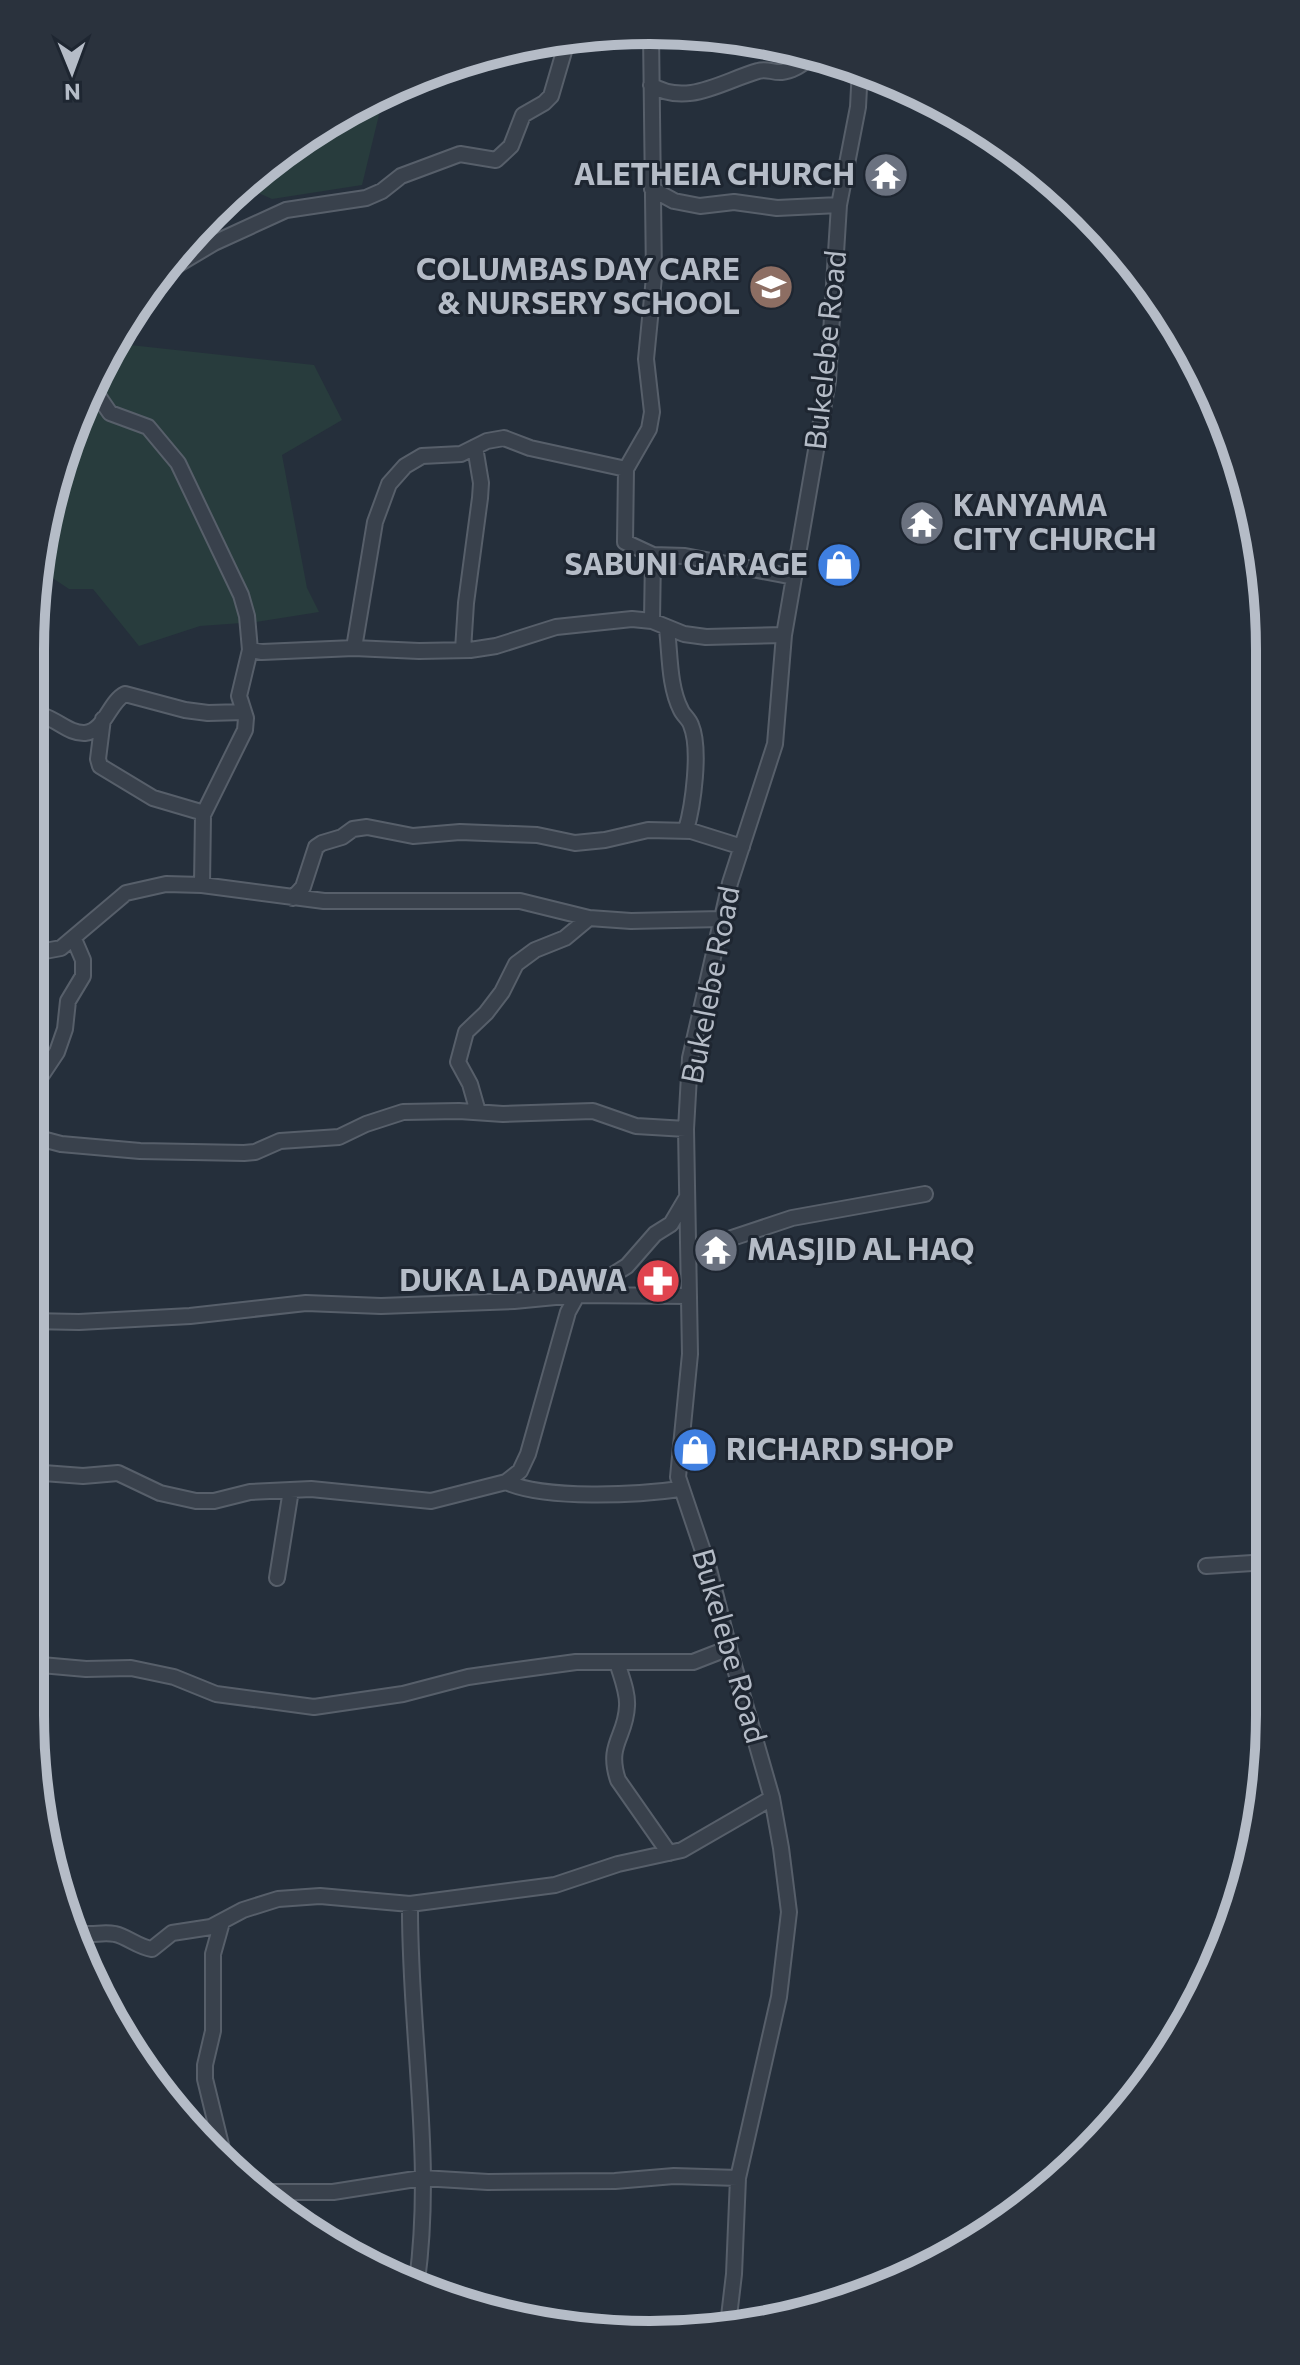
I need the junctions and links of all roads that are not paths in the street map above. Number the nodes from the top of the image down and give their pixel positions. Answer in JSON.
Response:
{"nodes":[{"id":1,"x":651,"y":44,"type":"edge"},
{"id":2,"x":564,"y":50,"type":"edge"},
{"id":3,"x":802,"y":64,"type":"edge"},
{"id":4,"x":859,"y":81,"type":"edge"},
{"id":5,"x":651,"y":85,"type":"junction"},
{"id":6,"x":652,"y":189,"type":"junction"},
{"id":7,"x":839,"y":205,"type":"junction"},
{"id":8,"x":186,"y":259,"type":"edge"},
{"id":9,"x":99,"y":397,"type":"edge"},
{"id":10,"x":475,"y":447,"type":"junction"},
{"id":11,"x":626,"y":469,"type":"junction"},
{"id":12,"x":653,"y":555,"type":"junction"},
{"id":13,"x":794,"y":577,"type":"junction"},
{"id":14,"x":652,"y":621,"type":"junction"},
{"id":15,"x":667,"y":629,"type":"junction"},
{"id":16,"x":784,"y":635,"type":"junction"},
{"id":17,"x":354,"y":648,"type":"junction"},
{"id":18,"x":250,"y":650,"type":"junction"},
{"id":19,"x":463,"y":650,"type":"junction"},
{"id":20,"x":244,"y":712,"type":"junction"},
{"id":21,"x":44,"y":716,"type":"edge"},
{"id":22,"x":103,"y":719,"type":"junction"},
{"id":23,"x":204,"y":813,"type":"junction"},
{"id":24,"x":686,"y":830,"type":"junction"},
{"id":25,"x":742,"y":847,"type":"junction"},
{"id":26,"x":202,"y":885,"type":"junction"},
{"id":27,"x":293,"y":898,"type":"junction"},
{"id":28,"x":589,"y":918,"type":"junction"},
{"id":29,"x":721,"y":919,"type":"junction"},
{"id":30,"x":74,"y":939,"type":"junction"},
{"id":31,"x":44,"y":951,"type":"edge"},
{"id":32,"x":44,"y":1072,"type":"edge"},
{"id":33,"x":478,"y":1112,"type":"junction"},
{"id":34,"x":686,"y":1129,"type":"junction"},
{"id":35,"x":44,"y":1139,"type":"edge"},
{"id":36,"x":925,"y":1194,"type":"dead end"},
{"id":37,"x":687,"y":1197,"type":"junction"},
{"id":38,"x":690,"y":1252,"type":"junction"},
{"id":39,"x":576,"y":1295,"type":"junction"},
{"id":40,"x":689,"y":1296,"type":"junction"},
{"id":41,"x":44,"y":1321,"type":"edge"},
{"id":42,"x":44,"y":1473,"type":"edge"},
{"id":43,"x":506,"y":1482,"type":"junction"},
{"id":44,"x":680,"y":1489,"type":"junction"},
{"id":45,"x":291,"y":1490,"type":"junction"},
{"id":46,"x":1256,"y":1563,"type":"edge"},
{"id":47,"x":1206,"y":1566,"type":"dead end"},
{"id":48,"x":277,"y":1578,"type":"dead end"},
{"id":49,"x":729,"y":1648,"type":"junction"},
{"id":50,"x":617,"y":1662,"type":"junction"},
{"id":51,"x":44,"y":1665,"type":"edge"},
{"id":52,"x":772,"y":1798,"type":"junction"},
{"id":53,"x":669,"y":1853,"type":"junction"},
{"id":54,"x":410,"y":1904,"type":"junction"},
{"id":55,"x":222,"y":1922,"type":"junction"},
{"id":56,"x":85,"y":1935,"type":"edge"},
{"id":57,"x":221,"y":2144,"type":"edge"},
{"id":58,"x":422,"y":2178,"type":"junction"},
{"id":59,"x":738,"y":2178,"type":"junction"},
{"id":60,"x":276,"y":2192,"type":"edge"},
{"id":61,"x":418,"y":2275,"type":"edge"},
{"id":62,"x":729,"y":2316,"type":"edge"}],
"edges":[{"from":1,"to":5,"type":"street"},
{"from":2,"to":8,"type":"street"},
{"from":3,"to":5,"type":"street"},
{"from":4,"to":7,"type":"street","name":"Bukelebe Road"},
{"from":5,"to":6,"type":"street"},
{"from":6,"to":7,"type":"street"},
{"from":6,"to":11,"type":"street"},
{"from":7,"to":13,"type":"street","name":"Bukelebe Road"},
{"from":9,"to":18,"type":"street"},
{"from":10,"to":11,"type":"street"},
{"from":10,"to":17,"type":"street"},
{"from":10,"to":19,"type":"street"},
{"from":11,"to":12,"type":"street"},
{"from":12,"to":13,"type":"street"},
{"from":12,"to":14,"type":"street"},
{"from":13,"to":16,"type":"street","name":"Bukelebe Road"},
{"from":14,"to":15,"type":"street"},
{"from":14,"to":19,"type":"street"},
{"from":15,"to":16,"type":"street"},
{"from":15,"to":24,"type":"street"},
{"from":16,"to":25,"type":"street","name":"Bukelebe Road"},
{"from":17,"to":18,"type":"street"},
{"from":17,"to":19,"type":"street"},
{"from":18,"to":20,"type":"street"},
{"from":20,"to":22,"type":"street"},
{"from":20,"to":23,"type":"street"},
{"from":21,"to":22,"type":"street"},
{"from":22,"to":23,"type":"street"},
{"from":23,"to":26,"type":"street"},
{"from":24,"to":25,"type":"street"},
{"from":24,"to":27,"type":"street"},
{"from":25,"to":29,"type":"street","name":"Bukelebe Road"},
{"from":26,"to":27,"type":"street"},
{"from":26,"to":30,"type":"street"},
{"from":27,"to":28,"type":"street"},
{"from":28,"to":29,"type":"street"},
{"from":28,"to":33,"type":"street"},
{"from":29,"to":34,"type":"street","name":"Bukelebe Road"},
{"from":30,"to":31,"type":"street"},
{"from":30,"to":32,"type":"street"},
{"from":33,"to":34,"type":"street"},
{"from":33,"to":35,"type":"street"},
{"from":34,"to":37,"type":"street","name":"Bukelebe Road"},
{"from":36,"to":38,"type":"street"},
{"from":37,"to":38,"type":"street","name":"Bukelebe Road"},
{"from":37,"to":39,"type":"street"},
{"from":38,"to":40,"type":"street","name":"Bukelebe Road"},
{"from":39,"to":40,"type":"street"},
{"from":39,"to":41,"type":"street"},
{"from":39,"to":43,"type":"street"},
{"from":40,"to":44,"type":"street","name":"Bukelebe Road"},
{"from":42,"to":45,"type":"street"},
{"from":43,"to":44,"type":"street"},
{"from":43,"to":45,"type":"street"},
{"from":44,"to":49,"type":"street","name":"Bukelebe Road"},
{"from":45,"to":48,"type":"street"},
{"from":46,"to":47,"type":"street"},
{"from":49,"to":50,"type":"street"},
{"from":49,"to":52,"type":"street","name":"Bukelebe Road"},
{"from":50,"to":51,"type":"street"},
{"from":50,"to":53,"type":"street"},
{"from":52,"to":53,"type":"street"},
{"from":52,"to":59,"type":"street","name":"Bukelebe Road"},
{"from":53,"to":54,"type":"street"},
{"from":54,"to":55,"type":"street"},
{"from":54,"to":58,"type":"street"},
{"from":55,"to":56,"type":"street"},
{"from":55,"to":57,"type":"street"},
{"from":58,"to":59,"type":"street"},
{"from":58,"to":60,"type":"street"},
{"from":58,"to":61,"type":"street"},
{"from":59,"to":62,"type":"street","name":"Bukelebe Road"}]}
